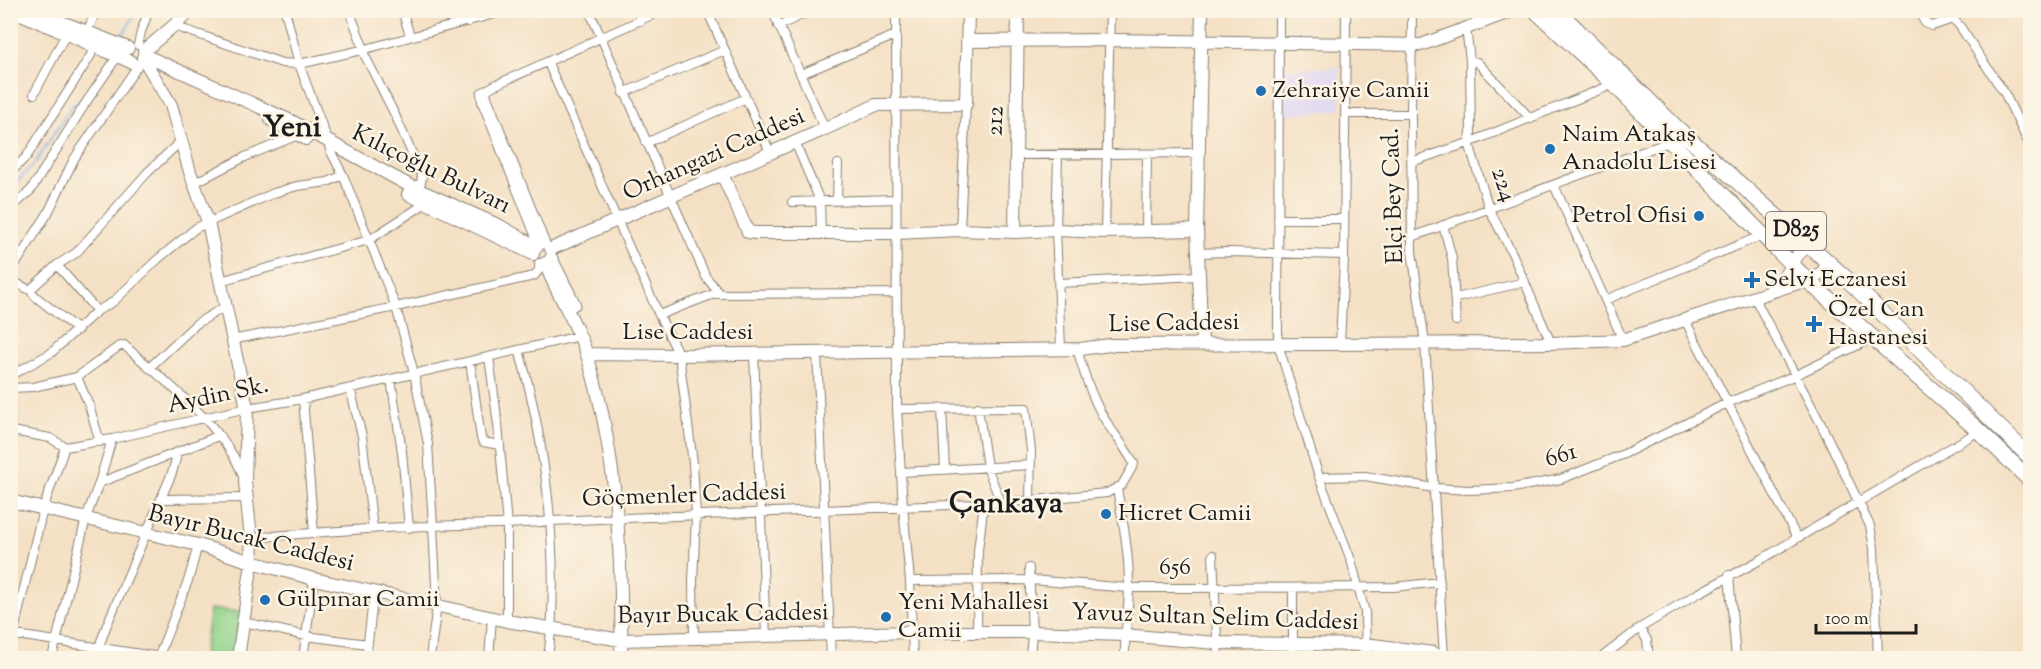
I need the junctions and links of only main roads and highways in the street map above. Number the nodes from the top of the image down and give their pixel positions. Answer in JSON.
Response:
{"nodes":[{"id":1,"x":1535,"y":10,"type":"edge"},
{"id":2,"x":1557,"y":10,"type":"edge"},
{"id":3,"x":2031,"y":457,"type":"edge"},
{"id":4,"x":2031,"y":480,"type":"edge"}],
"edges":[{"from":1,"to":4,"type":"highway","number":"D825"},
{"from":2,"to":3,"type":"highway","number":"D825"}]}
